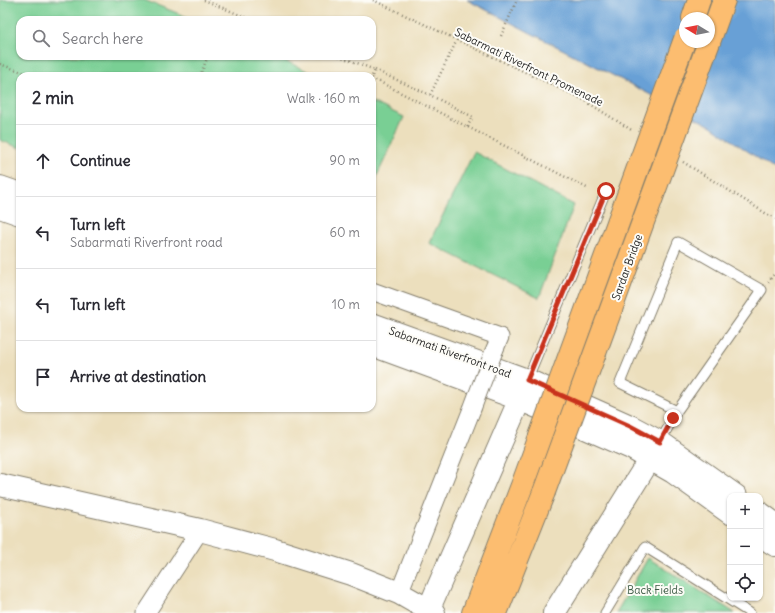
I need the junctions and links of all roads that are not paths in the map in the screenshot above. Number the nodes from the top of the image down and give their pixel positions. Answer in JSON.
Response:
{"nodes":[{"id":1,"x":699,"y":0,"type":"edge"},
{"id":2,"x":724,"y":0,"type":"edge"},
{"id":3,"x":695,"y":12,"type":"edge"},
{"id":4,"x":715,"y":25,"type":"edge"},
{"id":5,"x":682,"y":48,"type":"edge"},
{"id":6,"x":707,"y":48,"type":"edge"},
{"id":7,"x":0,"y":187,"type":"edge"},
{"id":8,"x":606,"y":191,"type":"dead end"},
{"id":9,"x":16,"y":193,"type":"edge"},
{"id":10,"x":0,"y":207,"type":"edge"},
{"id":11,"x":16,"y":213,"type":"edge"},
{"id":12,"x":376,"y":292,"type":"edge"},
{"id":13,"x":376,"y":326,"type":"edge"},
{"id":14,"x":376,"y":346,"type":"edge"},
{"id":15,"x":523,"y":390,"type":"junction"},
{"id":16,"x":677,"y":411,"type":"junction"},
{"id":17,"x":656,"y":451,"type":"junction"},
{"id":18,"x":0,"y":485,"type":"edge"},
{"id":19,"x":731,"y":493,"type":"edge"},
{"id":20,"x":727,"y":510,"type":"edge"},
{"id":21,"x":763,"y":515,"type":"edge"},
{"id":22,"x":775,"y":524,"type":"edge"},
{"id":23,"x":200,"y":530,"type":"junction"},
{"id":24,"x":763,"y":537,"type":"edge"},
{"id":25,"x":775,"y":545,"type":"edge"},
{"id":26,"x":399,"y":594,"type":"junction"},
{"id":27,"x":474,"y":609,"type":"edge"},
{"id":28,"x":429,"y":612,"type":"edge"},
{"id":29,"x":146,"y":613,"type":"edge"},
{"id":30,"x":496,"y":613,"type":"edge"},
{"id":31,"x":554,"y":613,"type":"edge"},
{"id":32,"x":605,"y":613,"type":"edge"},
{"id":33,"x":750,"y":613,"type":"edge"}],
"edges":[{"from":1,"to":3,"type":"main road"},
{"from":2,"to":4,"type":"main road","name":"Sardar Bridge"},
{"from":5,"to":27,"type":"main road","bridge":true},
{"from":6,"to":30,"type":"main road","name":"Sardar Bridge","bridge":true},
{"from":7,"to":9,"type":"street"},
{"from":8,"to":15,"type":"lane"},
{"from":10,"to":11,"type":"street"},
{"from":12,"to":26,"type":"street","bridge":true},
{"from":13,"to":15,"type":"street","name":"Sabarmati Riverfront road"},
{"from":14,"to":15,"type":"street","name":"Sabarmati Riverfront road"},
{"from":15,"to":17,"type":"street","name":"Sabarmati Riverfront road"},
{"from":15,"to":28,"type":"street"},
{"from":16,"to":16,"type":"lane"},
{"from":16,"to":17,"type":"lane"},
{"from":17,"to":19,"type":"street","name":"Sabarmati Riverfront road"},
{"from":17,"to":20,"type":"street","name":"Sabarmati Riverfront road"},
{"from":17,"to":31,"type":"street"},
{"from":18,"to":23,"type":"street"},
{"from":21,"to":22,"type":"street"},
{"from":23,"to":26,"type":"street"},
{"from":23,"to":29,"type":"street"},
{"from":24,"to":25,"type":"street"},
{"from":26,"to":28,"type":"street"},
{"from":32,"to":33,"type":"lane"}]}
